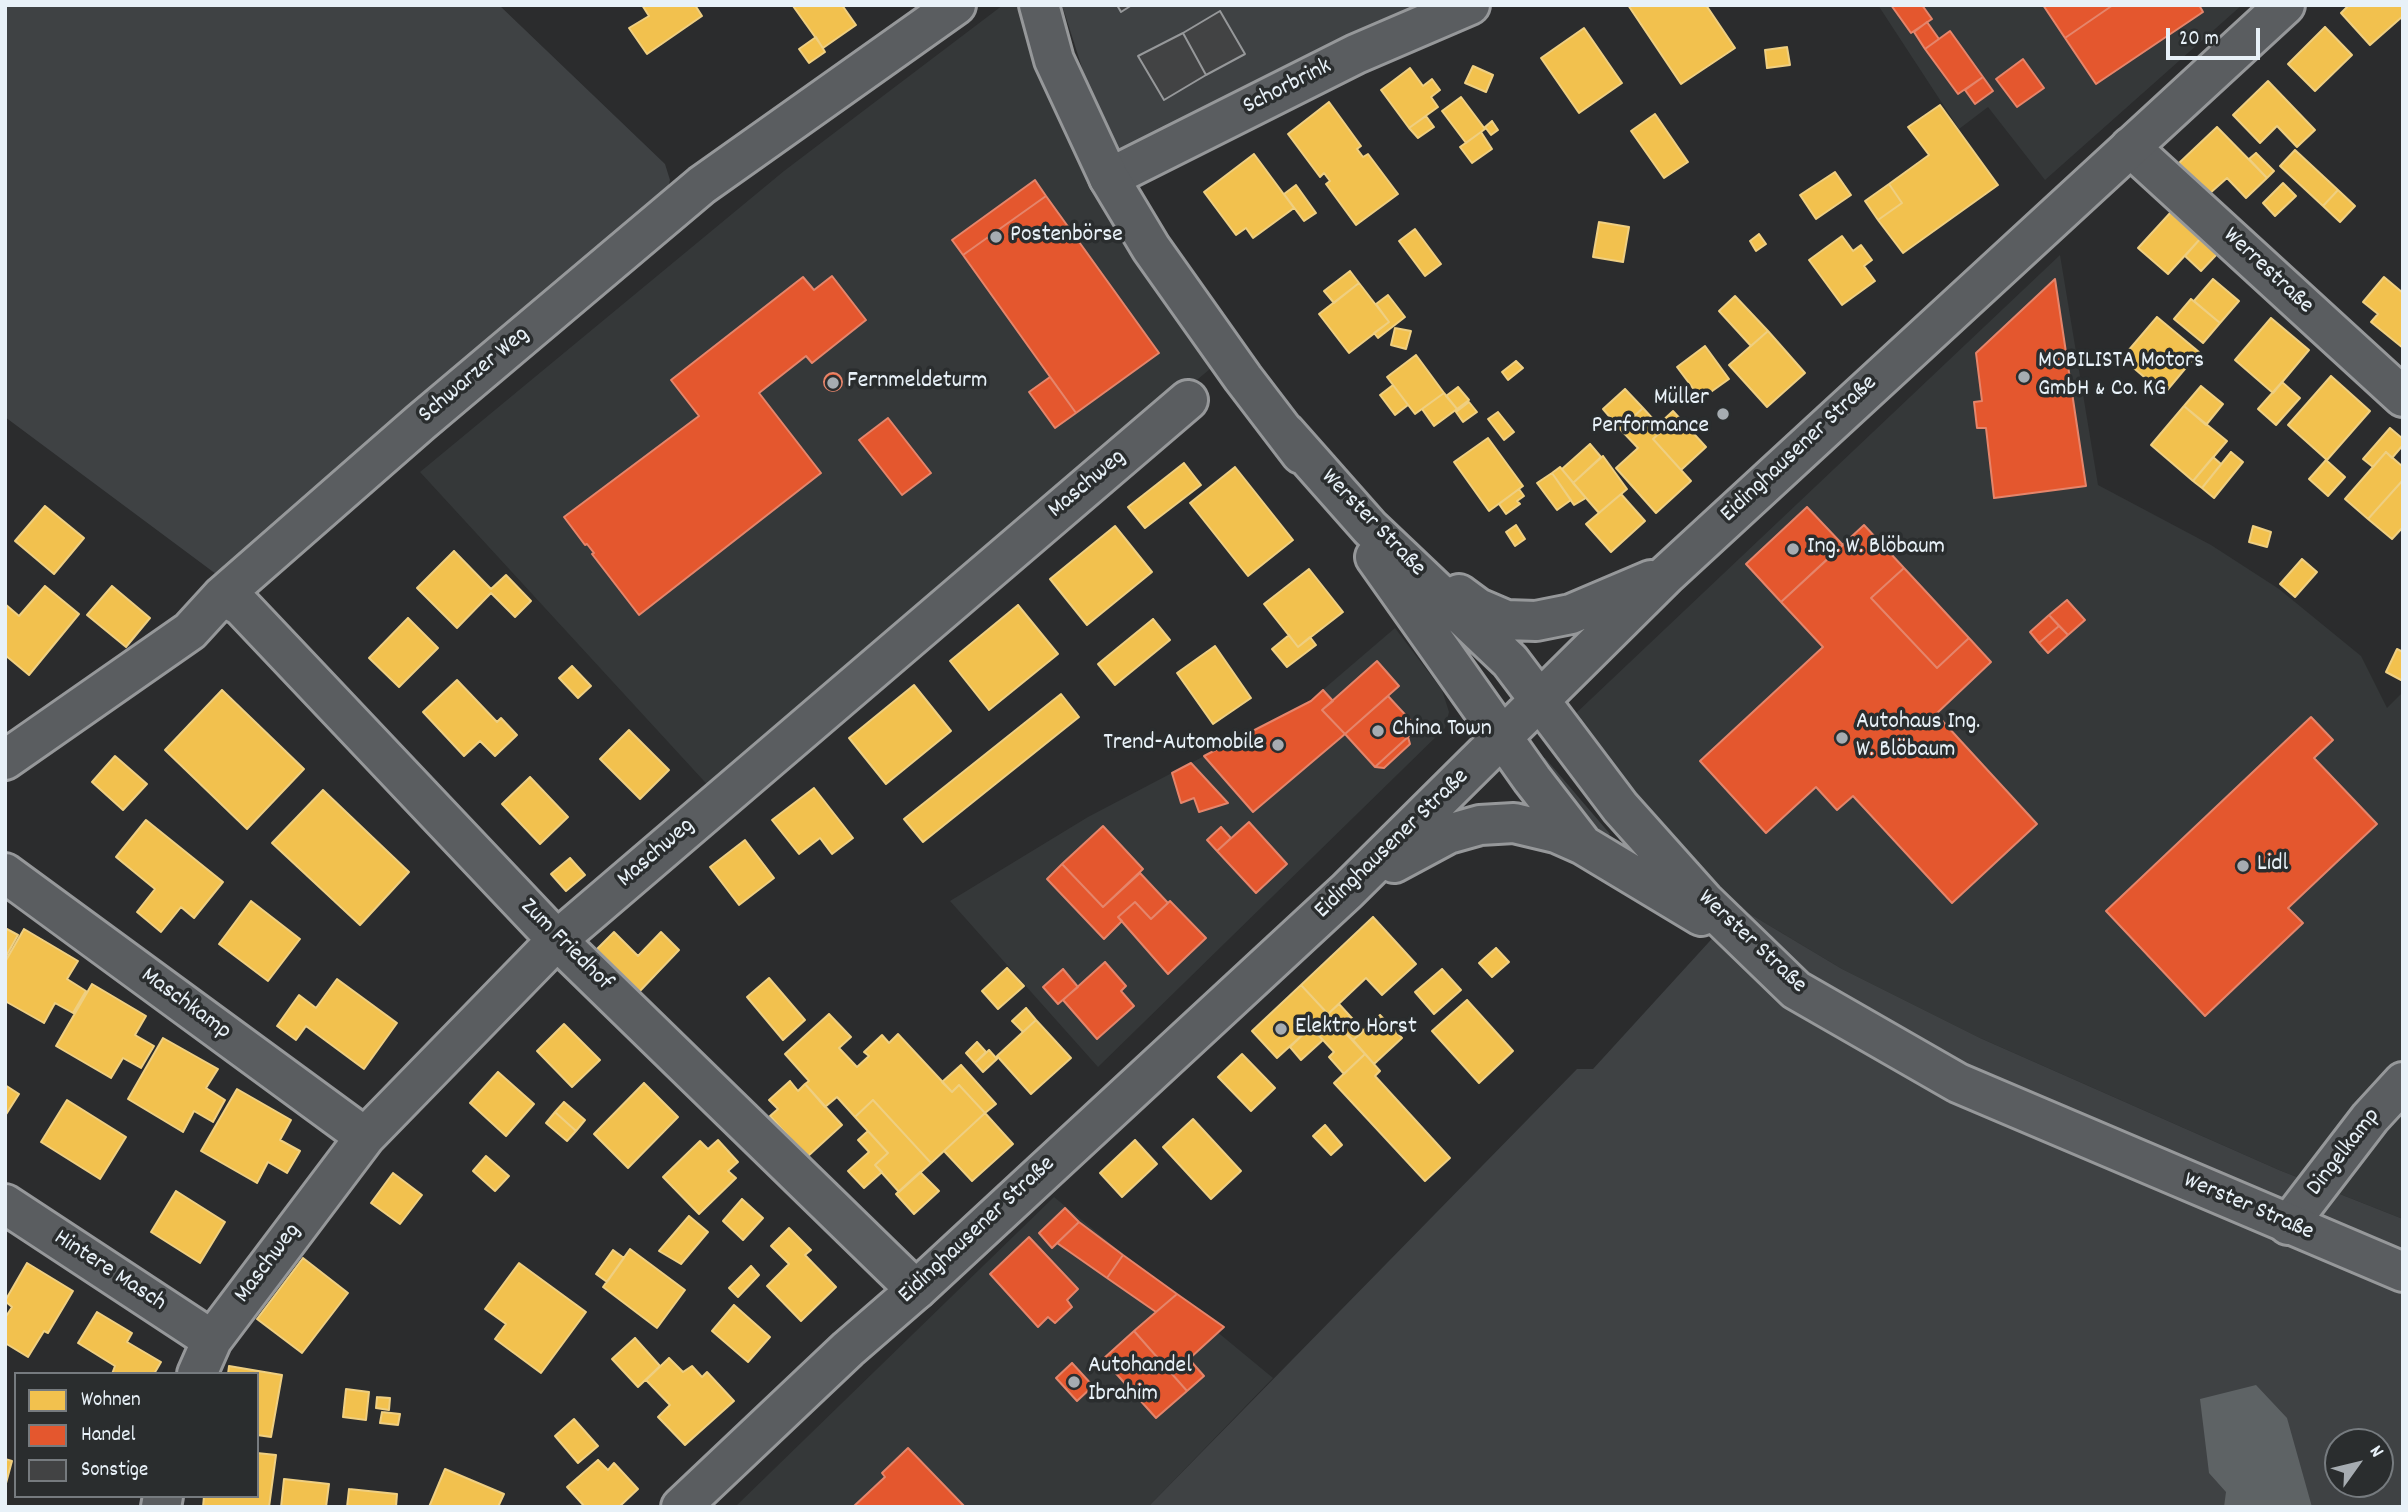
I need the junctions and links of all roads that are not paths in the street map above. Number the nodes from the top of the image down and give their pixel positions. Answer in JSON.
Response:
{"nodes":[{"id":1,"x":957,"y":5,"type":"edge"},
{"id":2,"x":1039,"y":5,"type":"edge"},
{"id":3,"x":1470,"y":5,"type":"edge"},
{"id":4,"x":2272,"y":10,"type":"edge"},
{"id":5,"x":2130,"y":147,"type":"junction"},
{"id":6,"x":1109,"y":178,"type":"junction"},
{"id":7,"x":2403,"y":397,"type":"edge"},
{"id":8,"x":1188,"y":400,"type":"dead end"},
{"id":9,"x":1286,"y":433,"type":"junction"},
{"id":10,"x":1370,"y":528,"type":"junction"},
{"id":11,"x":1666,"y":575,"type":"junction"},
{"id":12,"x":222,"y":596,"type":"junction"},
{"id":13,"x":1538,"y":699,"type":"junction"},
{"id":14,"x":1503,"y":735,"type":"junction"},
{"id":15,"x":5,"y":760,"type":"edge"},
{"id":16,"x":1583,"y":845,"type":"junction"},
{"id":17,"x":5,"y":873,"type":"edge"},
{"id":18,"x":1347,"y":891,"type":"junction"},
{"id":19,"x":557,"y":940,"type":"junction"},
{"id":20,"x":1748,"y":946,"type":"junction"},
{"id":21,"x":2403,"y":1082,"type":"edge"},
{"id":22,"x":365,"y":1138,"type":"junction"},
{"id":23,"x":5,"y":1204,"type":"edge"},
{"id":24,"x":2288,"y":1224,"type":"junction"},
{"id":25,"x":2403,"y":1272,"type":"edge"},
{"id":26,"x":916,"y":1290,"type":"junction"},
{"id":27,"x":212,"y":1340,"type":"junction"},
{"id":28,"x":198,"y":1372,"type":"edge"},
{"id":29,"x":681,"y":1507,"type":"edge"}],
"edges":[{"from":1,"to":12,"type":"main road","name":"Schwarzer Weg"},
{"from":2,"to":6,"type":"main road","name":"Werster Straße"},
{"from":3,"to":6,"type":"main road","name":"Schorbrink"},
{"from":4,"to":5,"type":"main road","name":"Eidinghausener Straße"},
{"from":5,"to":7,"type":"main road","name":"Werrestraße"},
{"from":5,"to":11,"type":"main road","name":"Eidinghausener Straße"},
{"from":6,"to":9,"type":"main road","name":"Werster Straße"},
{"from":8,"to":19,"type":"main road","name":"Maschweg"},
{"from":9,"to":10,"type":"main road","name":"Werster Straße"},
{"from":9,"to":14,"type":"main road","name":"Werster Straße"},
{"from":10,"to":11,"type":"main road"},
{"from":10,"to":13,"type":"main road","name":"Werster Straße"},
{"from":11,"to":13,"type":"main road","name":"Eidinghausener Straße"},
{"from":12,"to":15,"type":"main road","name":"Schwarzer Weg"},
{"from":12,"to":19,"type":"main road","name":"Zum Friedhof"},
{"from":13,"to":14,"type":"main road","name":"Eidinghausener Straße"},
{"from":13,"to":20,"type":"main road","name":"Werster Straße"},
{"from":14,"to":16,"type":"main road","name":"Werster Straße"},
{"from":14,"to":18,"type":"main road","name":"Eidinghausener Straße"},
{"from":16,"to":18,"type":"main road"},
{"from":16,"to":20,"type":"main road"},
{"from":17,"to":22,"type":"main road","name":"Maschkamp"},
{"from":18,"to":26,"type":"main road","name":"Eidinghausener Straße"},
{"from":19,"to":22,"type":"main road","name":"Maschweg"},
{"from":19,"to":26,"type":"main road","name":"Zum Friedhof"},
{"from":20,"to":24,"type":"main road","name":"Werster Straße"},
{"from":21,"to":24,"type":"main road","name":"Dingelkamp"},
{"from":22,"to":27,"type":"main road","name":"Maschweg"},
{"from":23,"to":27,"type":"main road","name":"Hintere Masch"},
{"from":24,"to":25,"type":"main road","name":"Werster Straße"},
{"from":26,"to":29,"type":"main road","name":"Eidinghausener Straße"},
{"from":27,"to":28,"type":"main road","name":"Maschweg"}]}
